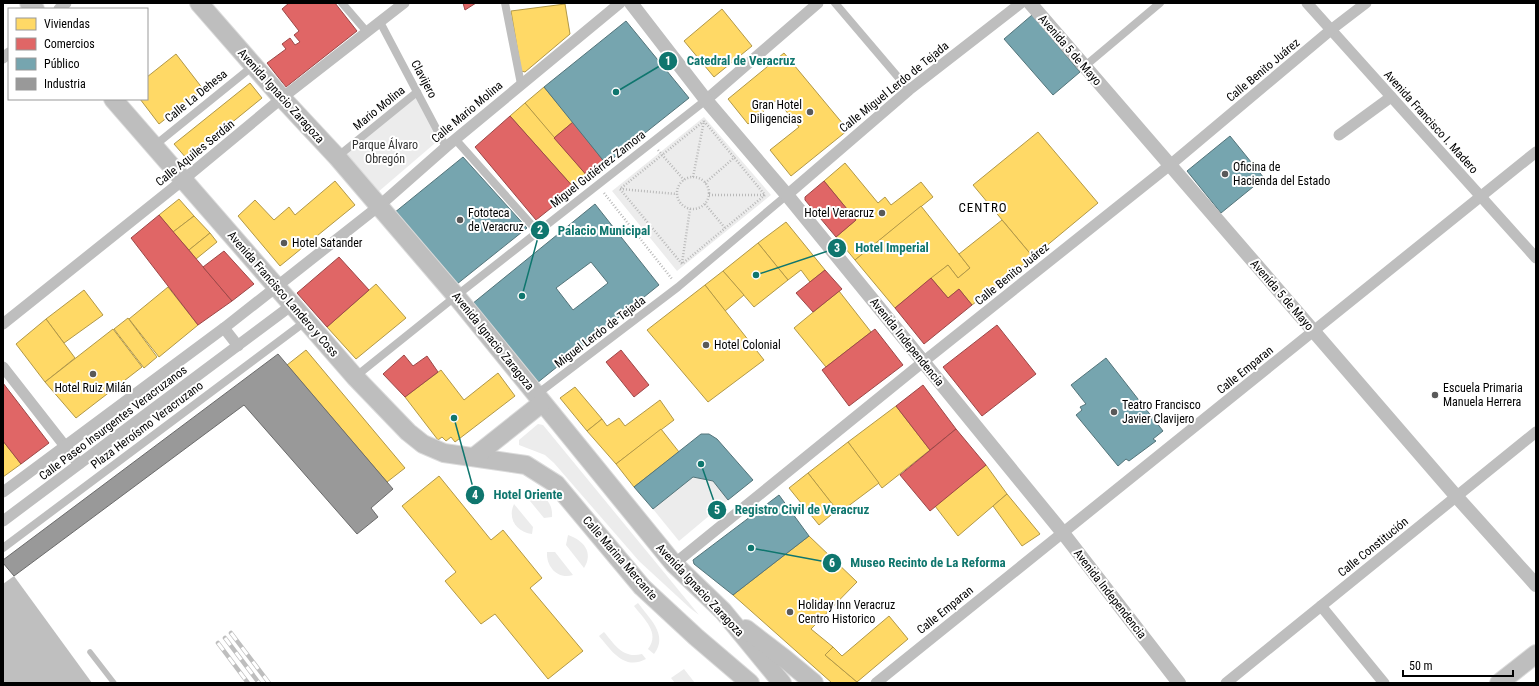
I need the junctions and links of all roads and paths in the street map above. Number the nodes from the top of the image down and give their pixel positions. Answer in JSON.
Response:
{"nodes":[{"id":1,"x":199,"y":3,"type":"edge"},
{"id":2,"x":342,"y":3,"type":"edge"},
{"id":3,"x":404,"y":3,"type":"edge"},
{"id":4,"x":505,"y":3,"type":"edge"},
{"id":5,"x":620,"y":3,"type":"edge"},
{"id":6,"x":631,"y":3,"type":"edge"},
{"id":7,"x":818,"y":3,"type":"edge"},
{"id":8,"x":835,"y":3,"type":"edge"},
{"id":9,"x":1020,"y":3,"type":"edge"},
{"id":10,"x":1030,"y":3,"type":"edge"},
{"id":11,"x":1160,"y":3,"type":"edge"},
{"id":12,"x":1307,"y":3,"type":"edge"},
{"id":13,"x":1366,"y":3,"type":"edge"},
{"id":14,"x":380,"y":22,"type":"junction"},
{"id":15,"x":1332,"y":29,"type":"junction"},
{"id":16,"x":368,"y":32,"type":"junction"},
{"id":17,"x":253,"y":66,"type":"junction"},
{"id":18,"x":1085,"y":66,"type":"junction"},
{"id":19,"x":521,"y":84,"type":"junction"},
{"id":20,"x":909,"y":90,"type":"junction"},
{"id":21,"x":417,"y":92,"type":"junction"},
{"id":22,"x":1391,"y":97,"type":"junction"},
{"id":23,"x":282,"y":98,"type":"junction"},
{"id":24,"x":114,"y":100,"type":"edge"},
{"id":25,"x":706,"y":100,"type":"junction"},
{"id":26,"x":704,"y":121,"type":"junction"},
{"id":27,"x":1340,"y":135,"type":"dead end"},
{"id":28,"x":455,"y":139,"type":"junction"},
{"id":29,"x":652,"y":142,"type":"junction"},
{"id":30,"x":154,"y":146,"type":"junction"},
{"id":31,"x":746,"y":146,"type":"junction"},
{"id":32,"x":446,"y":147,"type":"junction"},
{"id":33,"x":1536,"y":152,"type":"edge"},
{"id":34,"x":662,"y":155,"type":"junction"},
{"id":35,"x":337,"y":157,"type":"junction"},
{"id":36,"x":734,"y":157,"type":"junction"},
{"id":37,"x":1170,"y":165,"type":"junction"},
{"id":38,"x":693,"y":177,"type":"junction"},
{"id":39,"x":183,"y":180,"type":"junction"},
{"id":40,"x":684,"y":180,"type":"junction"},
{"id":41,"x":705,"y":183,"type":"junction"},
{"id":42,"x":598,"y":185,"type":"junction"},
{"id":43,"x":620,"y":189,"type":"junction"},
{"id":44,"x":677,"y":194,"type":"junction"},
{"id":45,"x":709,"y":195,"type":"junction"},
{"id":46,"x":765,"y":195,"type":"junction"},
{"id":47,"x":787,"y":195,"type":"junction"},
{"id":48,"x":1481,"y":197,"type":"junction"},
{"id":49,"x":705,"y":204,"type":"junction"},
{"id":50,"x":379,"y":206,"type":"junction"},
{"id":51,"x":690,"y":209,"type":"junction"},
{"id":52,"x":725,"y":228,"type":"junction"},
{"id":53,"x":538,"y":232,"type":"junction"},
{"id":54,"x":734,"y":239,"type":"junction"},
{"id":55,"x":1536,"y":258,"type":"edge"},
{"id":56,"x":682,"y":264,"type":"junction"},
{"id":57,"x":276,"y":287,"type":"junction"},
{"id":58,"x":678,"y":287,"type":"junction"},
{"id":59,"x":456,"y":296,"type":"junction"},
{"id":60,"x":292,"y":305,"type":"junction"},
{"id":61,"x":306,"y":321,"type":"junction"},
{"id":62,"x":3,"y":324,"type":"edge"},
{"id":63,"x":224,"y":328,"type":"junction"},
{"id":64,"x":1314,"y":331,"type":"junction"},
{"id":65,"x":238,"y":346,"type":"junction"},
{"id":66,"x":923,"y":362,"type":"junction"},
{"id":67,"x":3,"y":367,"type":"edge"},
{"id":68,"x":355,"y":377,"type":"junction"},
{"id":69,"x":539,"y":399,"type":"junction"},
{"id":70,"x":1536,"y":432,"type":"edge"},
{"id":71,"x":66,"y":446,"type":"junction"},
{"id":72,"x":474,"y":457,"type":"junction"},
{"id":73,"x":79,"y":464,"type":"junction"},
{"id":74,"x":3,"y":492,"type":"edge"},
{"id":75,"x":1456,"y":496,"type":"junction"},
{"id":76,"x":3,"y":521,"type":"edge"},
{"id":77,"x":1063,"y":533,"type":"junction"},
{"id":78,"x":3,"y":548,"type":"edge"},
{"id":79,"x":674,"y":564,"type":"junction"},
{"id":80,"x":1536,"y":585,"type":"edge"},
{"id":81,"x":1321,"y":606,"type":"junction"},
{"id":82,"x":723,"y":611,"type":"junction"},
{"id":83,"x":90,"y":652,"type":"dead end"},
{"id":84,"x":1536,"y":654,"type":"edge"},
{"id":85,"x":717,"y":655,"type":"junction"},
{"id":86,"x":114,"y":683,"type":"edge"},
{"id":87,"x":739,"y":683,"type":"edge"},
{"id":88,"x":750,"y":683,"type":"edge"},
{"id":89,"x":782,"y":683,"type":"edge"},
{"id":90,"x":814,"y":683,"type":"edge"},
{"id":91,"x":876,"y":683,"type":"edge"},
{"id":92,"x":1179,"y":683,"type":"edge"},
{"id":93,"x":1226,"y":683,"type":"edge"},
{"id":94,"x":1384,"y":683,"type":"edge"},
{"id":95,"x":1499,"y":683,"type":"edge"}],
"edges":[{"from":1,"to":17,"type":"main road","name":"Avenida Ignacio Zaragoza"},
{"from":2,"to":16,"type":"street"},
{"from":3,"to":14,"type":"street","name":"Calle Aquiles Serdán"},
{"from":4,"to":19,"type":"street"},
{"from":5,"to":19,"type":"street","name":"Calle Mario Molina"},
{"from":6,"to":25,"type":"street","name":"Avenida Independencia"},
{"from":7,"to":25,"type":"street"},
{"from":8,"to":20,"type":"street"},
{"from":9,"to":20,"type":"street","name":"Calle Miguel Lerdo de Tejada"},
{"from":10,"to":18,"type":"street","name":"Avenida 5 de Mayo"},
{"from":11,"to":18,"type":"street"},
{"from":12,"to":15,"type":"street","name":"Avenida Francisco I. Madero"},
{"from":13,"to":15,"type":"street","name":"Calle Benito Juárez"},
{"from":14,"to":16,"type":"street","name":"Calle Aquiles Serdán"},
{"from":14,"to":21,"type":"street","name":"Clavijero"},
{"from":15,"to":22,"type":"street","name":"Avenida Francisco I. Madero"},
{"from":15,"to":37,"type":"street","name":"Calle Benito Juárez"},
{"from":16,"to":23,"type":"street","name":"Calle Aquiles Serdán"},
{"from":17,"to":23,"type":"main road","name":"Avenida Ignacio Zaragoza"},
{"from":17,"to":30,"type":"street","name":"Calle La Dehesa"},
{"from":18,"to":37,"type":"street","name":"Avenida 5 de Mayo"},
{"from":19,"to":28,"type":"street","name":"Calle Mario Molina"},
{"from":20,"to":47,"type":"street","name":"Calle Miguel Lerdo de Tejada"},
{"from":21,"to":32,"type":"street","name":"Clavijero"},
{"from":21,"to":35,"type":"street","name":"Mario Molina"},
{"from":22,"to":27,"type":"street"},
{"from":22,"to":48,"type":"street","name":"Avenida Francisco I. Madero"},
{"from":23,"to":35,"type":"main road","name":"Avenida Ignacio Zaragoza"},
{"from":23,"to":39,"type":"street","name":"Calle Aquiles Serdán"},
{"from":24,"to":30,"type":"main road","name":"Avenida Francisco Landero y Coss"},
{"from":25,"to":26,"type":"path"},
{"from":25,"to":29,"type":"street","name":"Miguel Gutiérrez Zamora"},
{"from":25,"to":31,"type":"street","name":"Avenida Independencia"},
{"from":26,"to":34,"type":"path"},
{"from":26,"to":36,"type":"path"},
{"from":26,"to":38,"type":"path"},
{"from":28,"to":32,"type":"street","name":"Calle Mario Molina"},
{"from":28,"to":53,"type":"street"},
{"from":29,"to":34,"type":"path"},
{"from":29,"to":42,"type":"street","name":"Miguel Gutiérrez Zamora"},
{"from":30,"to":39,"type":"main road","name":"Avenida Francisco Landero y Coss"},
{"from":31,"to":36,"type":"path"},
{"from":31,"to":47,"type":"street","name":"Avenida Independencia"},
{"from":32,"to":50,"type":"street","name":"Calle Mario Molina"},
{"from":33,"to":48,"type":"street","name":"Calle Emparan"},
{"from":34,"to":40,"type":"path"},
{"from":34,"to":43,"type":"path"},
{"from":35,"to":50,"type":"main road","name":"Avenida Ignacio Zaragoza"},
{"from":36,"to":41,"type":"path"},
{"from":36,"to":46,"type":"path"},
{"from":37,"to":64,"type":"street","name":"Avenida 5 de Mayo"},
{"from":37,"to":66,"type":"street","name":"Calle Benito Juárez"},
{"from":38,"to":40,"type":"path"},
{"from":38,"to":41,"type":"path"},
{"from":39,"to":57,"type":"main road","name":"Avenida Francisco Landero y Coss"},
{"from":39,"to":62,"type":"street","name":"Calle Aquiles Serdán"},
{"from":40,"to":44,"type":"path"},
{"from":41,"to":45,"type":"path"},
{"from":42,"to":53,"type":"street","name":"Miguel Gutiérrez Zamora"},
{"from":42,"to":58,"type":"path"},
{"from":43,"to":44,"type":"path"},
{"from":43,"to":56,"type":"path"},
{"from":44,"to":51,"type":"path"},
{"from":45,"to":46,"type":"path"},
{"from":45,"to":49,"type":"path"},
{"from":46,"to":47,"type":"path"},
{"from":46,"to":52,"type":"path"},
{"from":47,"to":54,"type":"street","name":"Miguel Lerdo de Tejada"},
{"from":47,"to":66,"type":"street","name":"Avenida Independencia"},
{"from":48,"to":55,"type":"street","name":"Avenida Francisco I. Madero"},
{"from":48,"to":64,"type":"street","name":"Calle Emparan"},
{"from":49,"to":51,"type":"path"},
{"from":49,"to":52,"type":"path"},
{"from":50,"to":57,"type":"street","name":"Calle Mario Molina"},
{"from":50,"to":59,"type":"main road","name":"Avenida Ignacio Zaragoza"},
{"from":51,"to":56,"type":"path"},
{"from":52,"to":54,"type":"path"},
{"from":52,"to":56,"type":"path"},
{"from":53,"to":59,"type":"street","name":"Miguel Gutiérrez Zamora"},
{"from":54,"to":58,"type":"street","name":"Miguel Lerdo de Tejada"},
{"from":57,"to":60,"type":"main road","name":"Avenida Francisco Landero y Coss"},
{"from":57,"to":63,"type":"street","name":"Calle Paseo Insurgentes Veracruzanos"},
{"from":58,"to":69,"type":"street","name":"Miguel Lerdo de Tejada"},
{"from":59,"to":68,"type":"street","name":"Miguel Gutiérrez Zamora"},
{"from":59,"to":69,"type":"main road","name":"Avenida Ignacio Zaragoza"},
{"from":60,"to":61,"type":"main road","name":"Avenida Francisco Landero y Coss"},
{"from":60,"to":65,"type":"street","name":"Calle Paseo Insurgentes Veracruzanos"},
{"from":61,"to":68,"type":"main road","name":"Avenida Francisco Landero y Coss"},
{"from":61,"to":78,"type":"street","name":"Plaza Heroísmo Veracruzano"},
{"from":63,"to":65,"type":"street"},
{"from":63,"to":71,"type":"street","name":"Calle Paseo Insurgentes Veracruzanos"},
{"from":64,"to":75,"type":"street","name":"Avenida 5 de Mayo"},
{"from":64,"to":77,"type":"street","name":"Calle Emparan"},
{"from":65,"to":73,"type":"street","name":"Calle Paseo Insurgentes Veracruzanos"},
{"from":66,"to":77,"type":"street","name":"Avenida Independencia"},
{"from":66,"to":79,"type":"street","name":"Calle Benito Juárez"},
{"from":67,"to":71,"type":"street"},
{"from":68,"to":72,"type":"main road","name":"Avenida Francisco Landero y Coss"},
{"from":69,"to":72,"type":"main road"},
{"from":69,"to":79,"type":"main road","name":"Avenida Ignacio Zaragoza"},
{"from":70,"to":75,"type":"street","name":"Calle Constitución"},
{"from":71,"to":73,"type":"street"},
{"from":71,"to":74,"type":"street","name":"Calle Paseo Insurgentes Veracruzanos"},
{"from":72,"to":85,"type":"main road","name":"Calle Marina Mercante"},
{"from":73,"to":76,"type":"street","name":"Calle Paseo Insurgentes Veracruzanos"},
{"from":75,"to":80,"type":"street","name":"Avenida 5 de Mayo"},
{"from":75,"to":81,"type":"street","name":"Calle Constitución"},
{"from":77,"to":91,"type":"street","name":"Calle Emparan"},
{"from":77,"to":92,"type":"street","name":"Avenida Independencia"},
{"from":79,"to":82,"type":"main road","name":"Avenida Ignacio Zaragoza"},
{"from":81,"to":93,"type":"street","name":"Calle Constitución"},
{"from":81,"to":94,"type":"street"},
{"from":82,"to":89,"type":"main road","name":"Avenida Ignacio Zaragoza"},
{"from":82,"to":90,"type":"main road"},
{"from":83,"to":86,"type":"lane"},
{"from":84,"to":95,"type":"main road"},
{"from":85,"to":87,"type":"main road","name":"Calle Marina Mercante"},
{"from":85,"to":88,"type":"main road","name":"Calle Marina Mercante"}]}
